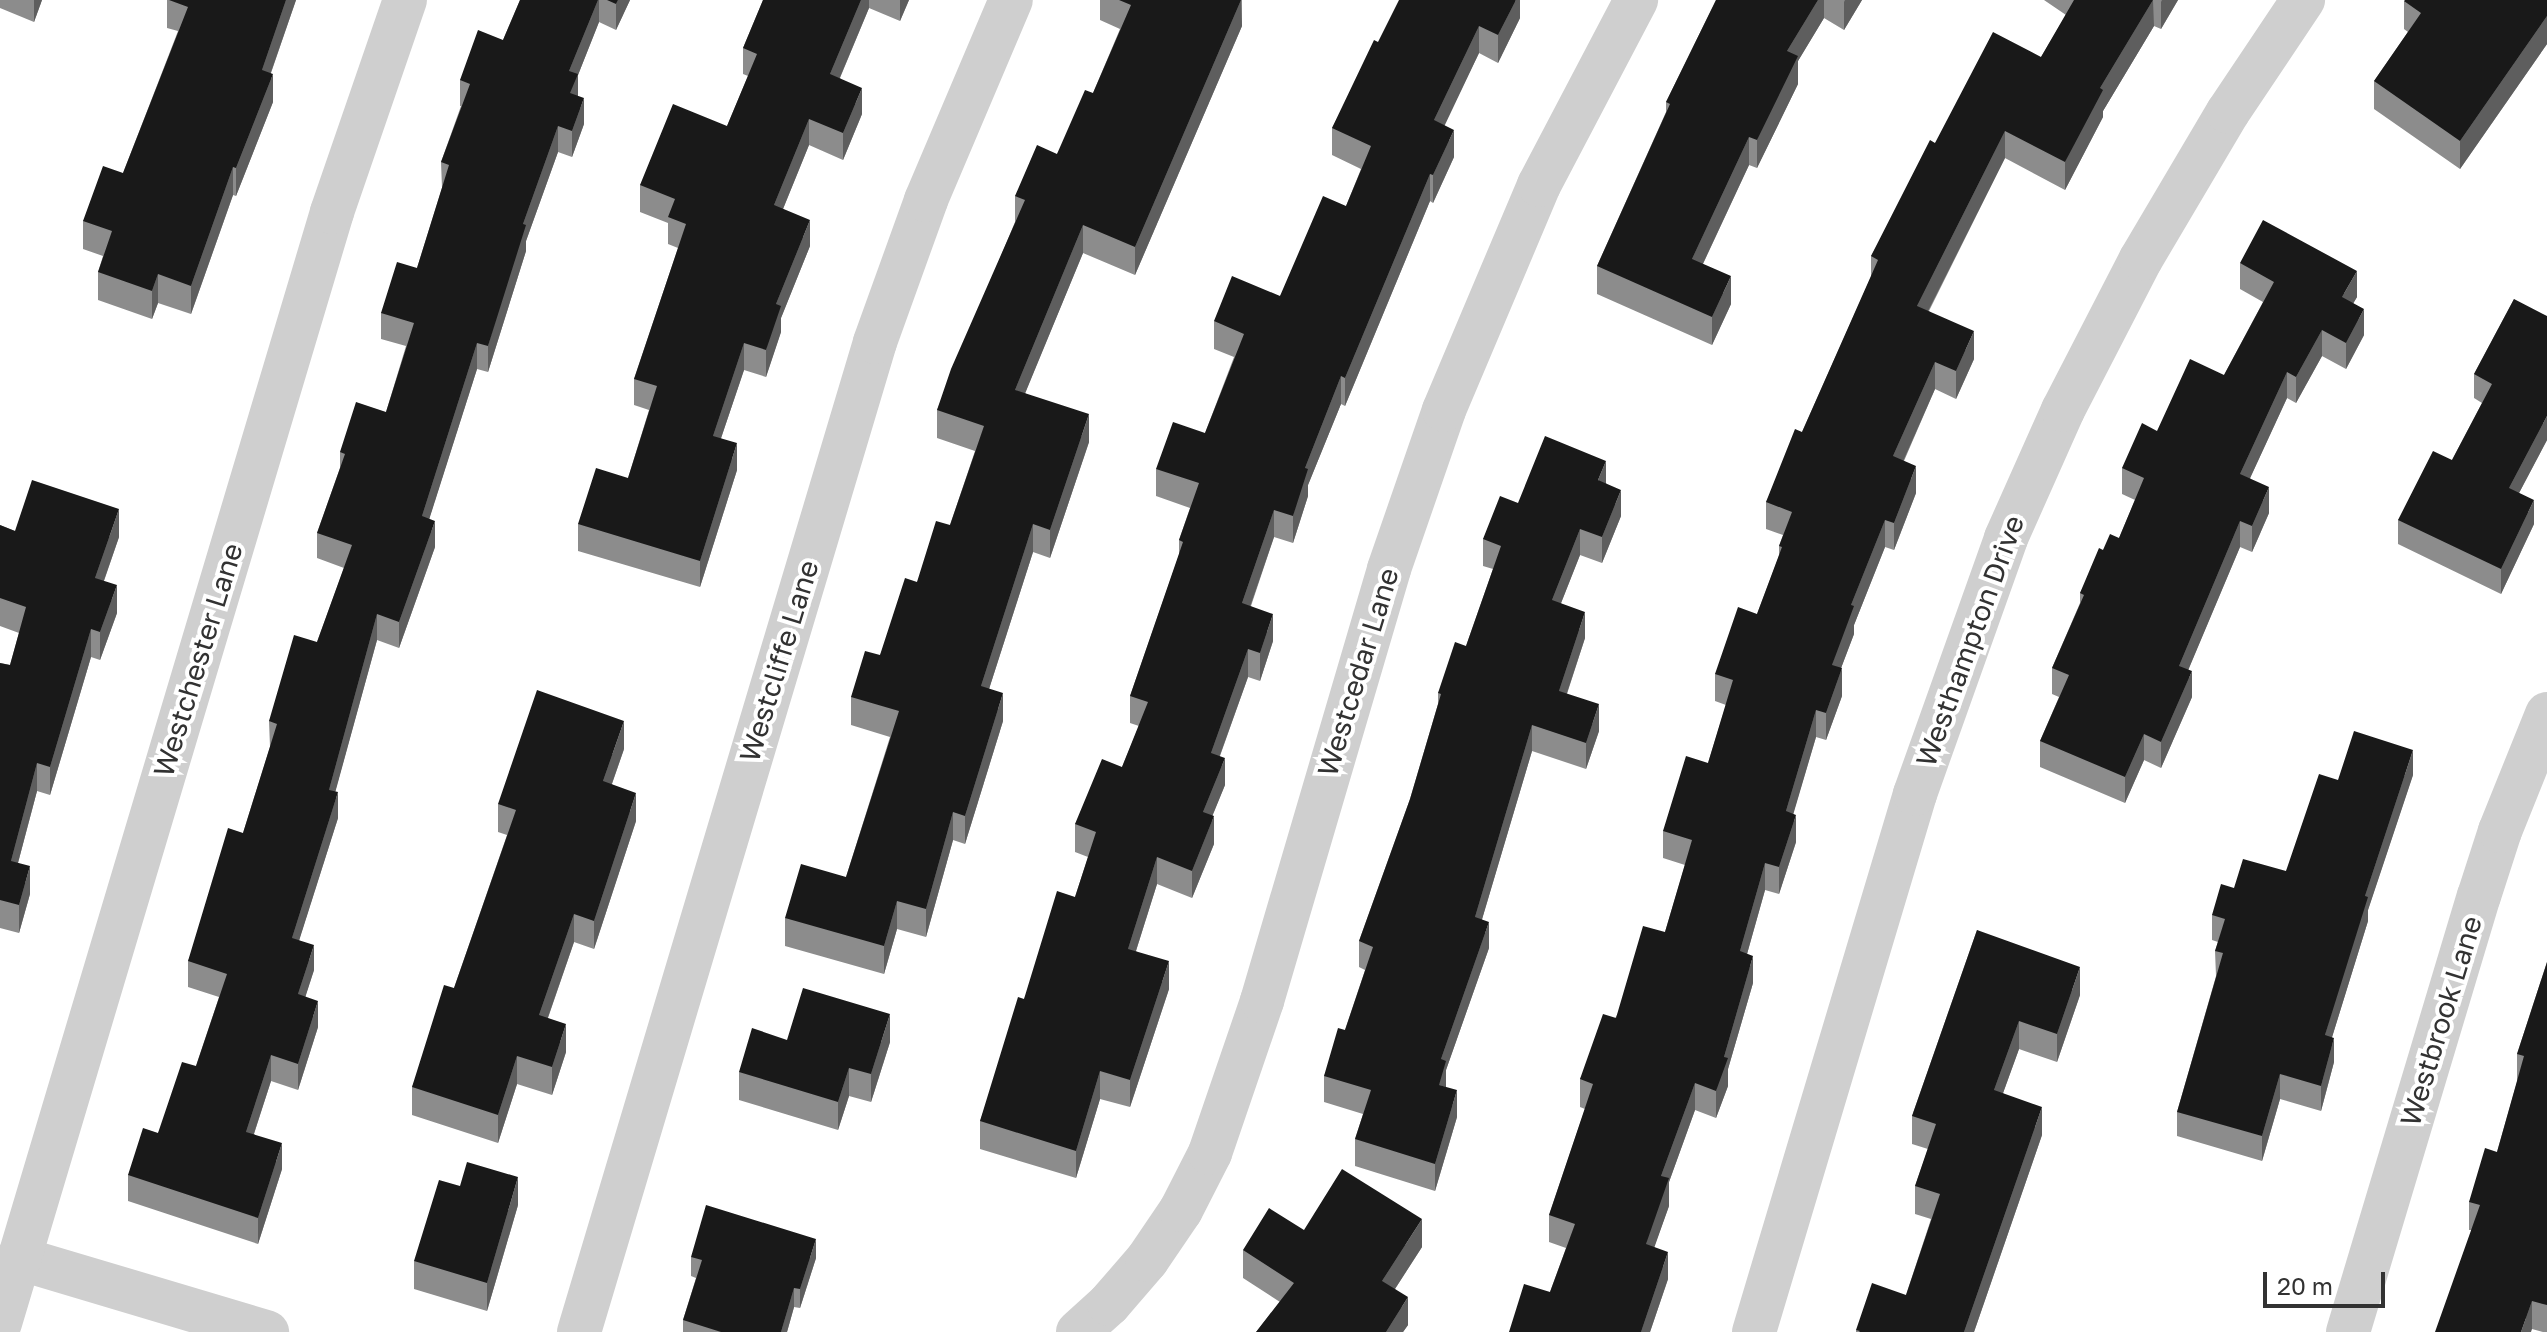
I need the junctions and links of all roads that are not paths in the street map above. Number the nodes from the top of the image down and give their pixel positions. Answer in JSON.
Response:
{"nodes":[{"id":1,"x":405,"y":0,"type":"edge"},
{"id":2,"x":1011,"y":0,"type":"edge"},
{"id":3,"x":1636,"y":0,"type":"edge"},
{"id":4,"x":2303,"y":0,"type":"edge"},
{"id":5,"x":2547,"y":714,"type":"edge"},
{"id":6,"x":18,"y":1258,"type":"junction"},
{"id":7,"x":0,"y":1323,"type":"edge"},
{"id":8,"x":267,"y":1332,"type":"edge"},
{"id":9,"x":579,"y":1332,"type":"edge"},
{"id":10,"x":1078,"y":1332,"type":"edge"},
{"id":11,"x":1754,"y":1332,"type":"edge"},
{"id":12,"x":2348,"y":1332,"type":"edge"}],
"edges":[{"from":1,"to":6,"type":"street","name":"Westchester Lane"},
{"from":2,"to":9,"type":"street","name":"Westcliffe Lane"},
{"from":3,"to":10,"type":"street","name":"Westcedar Lane"},
{"from":4,"to":11,"type":"street","name":"Westhampton Drive"},
{"from":5,"to":12,"type":"street","name":"Westbrook Lane"},
{"from":6,"to":7,"type":"street","name":"Westchester Lane"},
{"from":6,"to":8,"type":"street"}]}
